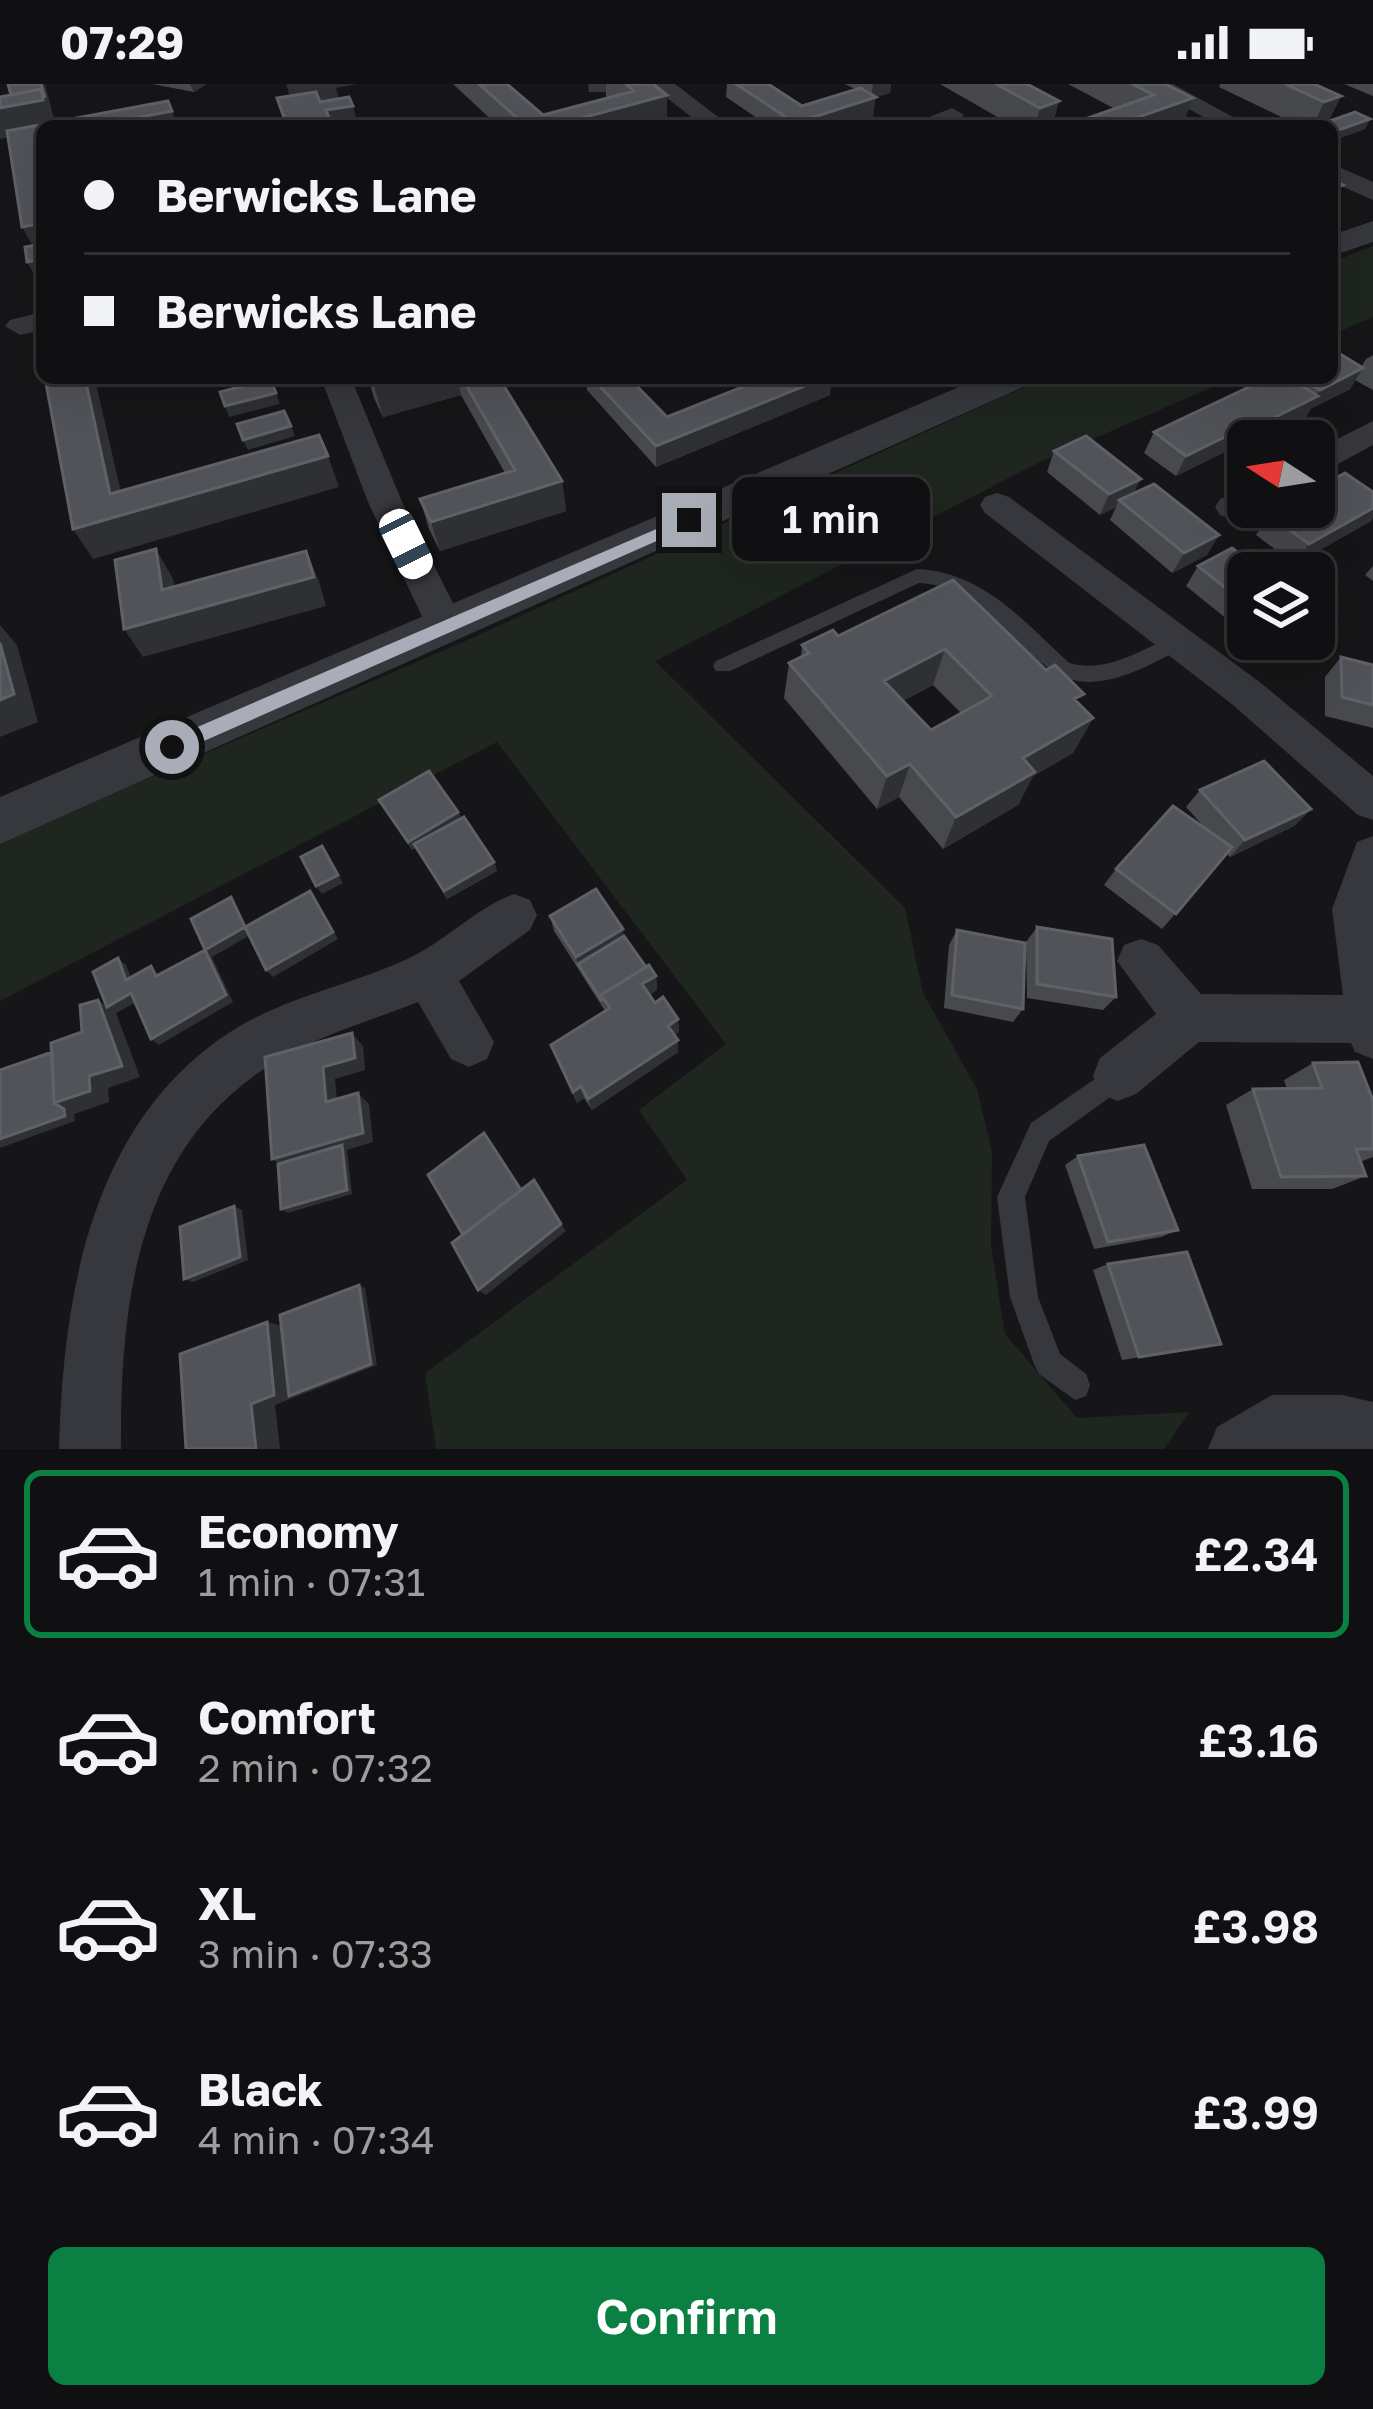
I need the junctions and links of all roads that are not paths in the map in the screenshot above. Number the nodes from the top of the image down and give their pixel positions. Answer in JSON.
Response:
{"nodes":[{"id":1,"x":660,"y":84,"type":"edge"},
{"id":2,"x":1156,"y":84,"type":"edge"},
{"id":3,"x":952,"y":115,"type":"dead end"},
{"id":4,"x":710,"y":120,"type":"edge"},
{"id":5,"x":937,"y":120,"type":"edge"},
{"id":6,"x":1225,"y":120,"type":"edge"},
{"id":7,"x":1338,"y":175,"type":"edge"},
{"id":8,"x":1373,"y":192,"type":"edge"},
{"id":9,"x":1373,"y":231,"type":"edge"},
{"id":10,"x":1338,"y":243,"type":"edge"},
{"id":11,"x":338,"y":384,"type":"edge"},
{"id":12,"x":998,"y":384,"type":"edge"},
{"id":13,"x":1373,"y":430,"type":"edge"},
{"id":14,"x":1335,"y":454,"type":"edge"},
{"id":15,"x":1335,"y":474,"type":"edge"},
{"id":16,"x":1355,"y":485,"type":"edge"},
{"id":17,"x":997,"y":506,"type":"dead end"},
{"id":18,"x":446,"y":627,"type":"junction"},
{"id":19,"x":1178,"y":642,"type":"junction"},
{"id":20,"x":723,"y":666,"type":"dead end"},
{"id":21,"x":1373,"y":802,"type":"edge"},
{"id":22,"x":0,"y":820,"type":"edge"},
{"id":23,"x":1373,"y":856,"type":"edge"},
{"id":24,"x":514,"y":915,"type":"dead end"},
{"id":25,"x":1142,"y":961,"type":"dead end"},
{"id":26,"x":428,"y":974,"type":"junction"},
{"id":27,"x":1190,"y":1018,"type":"junction"},
{"id":28,"x":1371,"y":1027,"type":"edge"},
{"id":29,"x":469,"y":1042,"type":"dead end"},
{"id":30,"x":1118,"y":1076,"type":"joint"},
{"id":31,"x":1075,"y":1385,"type":"dead end"},
{"id":32,"x":1373,"y":1433,"type":"edge"},
{"id":33,"x":91,"y":1449,"type":"edge"},
{"id":34,"x":1240,"y":1449,"type":"edge"}],
"edges":[{"from":1,"to":4,"type":"street"},
{"from":2,"to":6,"type":"street"},
{"from":3,"to":5,"type":"street"},
{"from":7,"to":8,"type":"street"},
{"from":9,"to":10,"type":"street"},
{"from":11,"to":18,"type":"street"},
{"from":12,"to":18,"type":"street"},
{"from":13,"to":14,"type":"street"},
{"from":15,"to":16,"type":"street"},
{"from":17,"to":19,"type":"street"},
{"from":18,"to":22,"type":"street"},
{"from":19,"to":20,"type":"lane"},
{"from":19,"to":21,"type":"street"},
{"from":23,"to":28,"type":"street"},
{"from":24,"to":26,"type":"street"},
{"from":25,"to":27,"type":"street"},
{"from":26,"to":29,"type":"street"},
{"from":26,"to":33,"type":"street"},
{"from":27,"to":28,"type":"street"},
{"from":27,"to":30,"type":"street"},
{"from":30,"to":31,"type":"lane"},
{"from":32,"to":34,"type":"street"}]}
